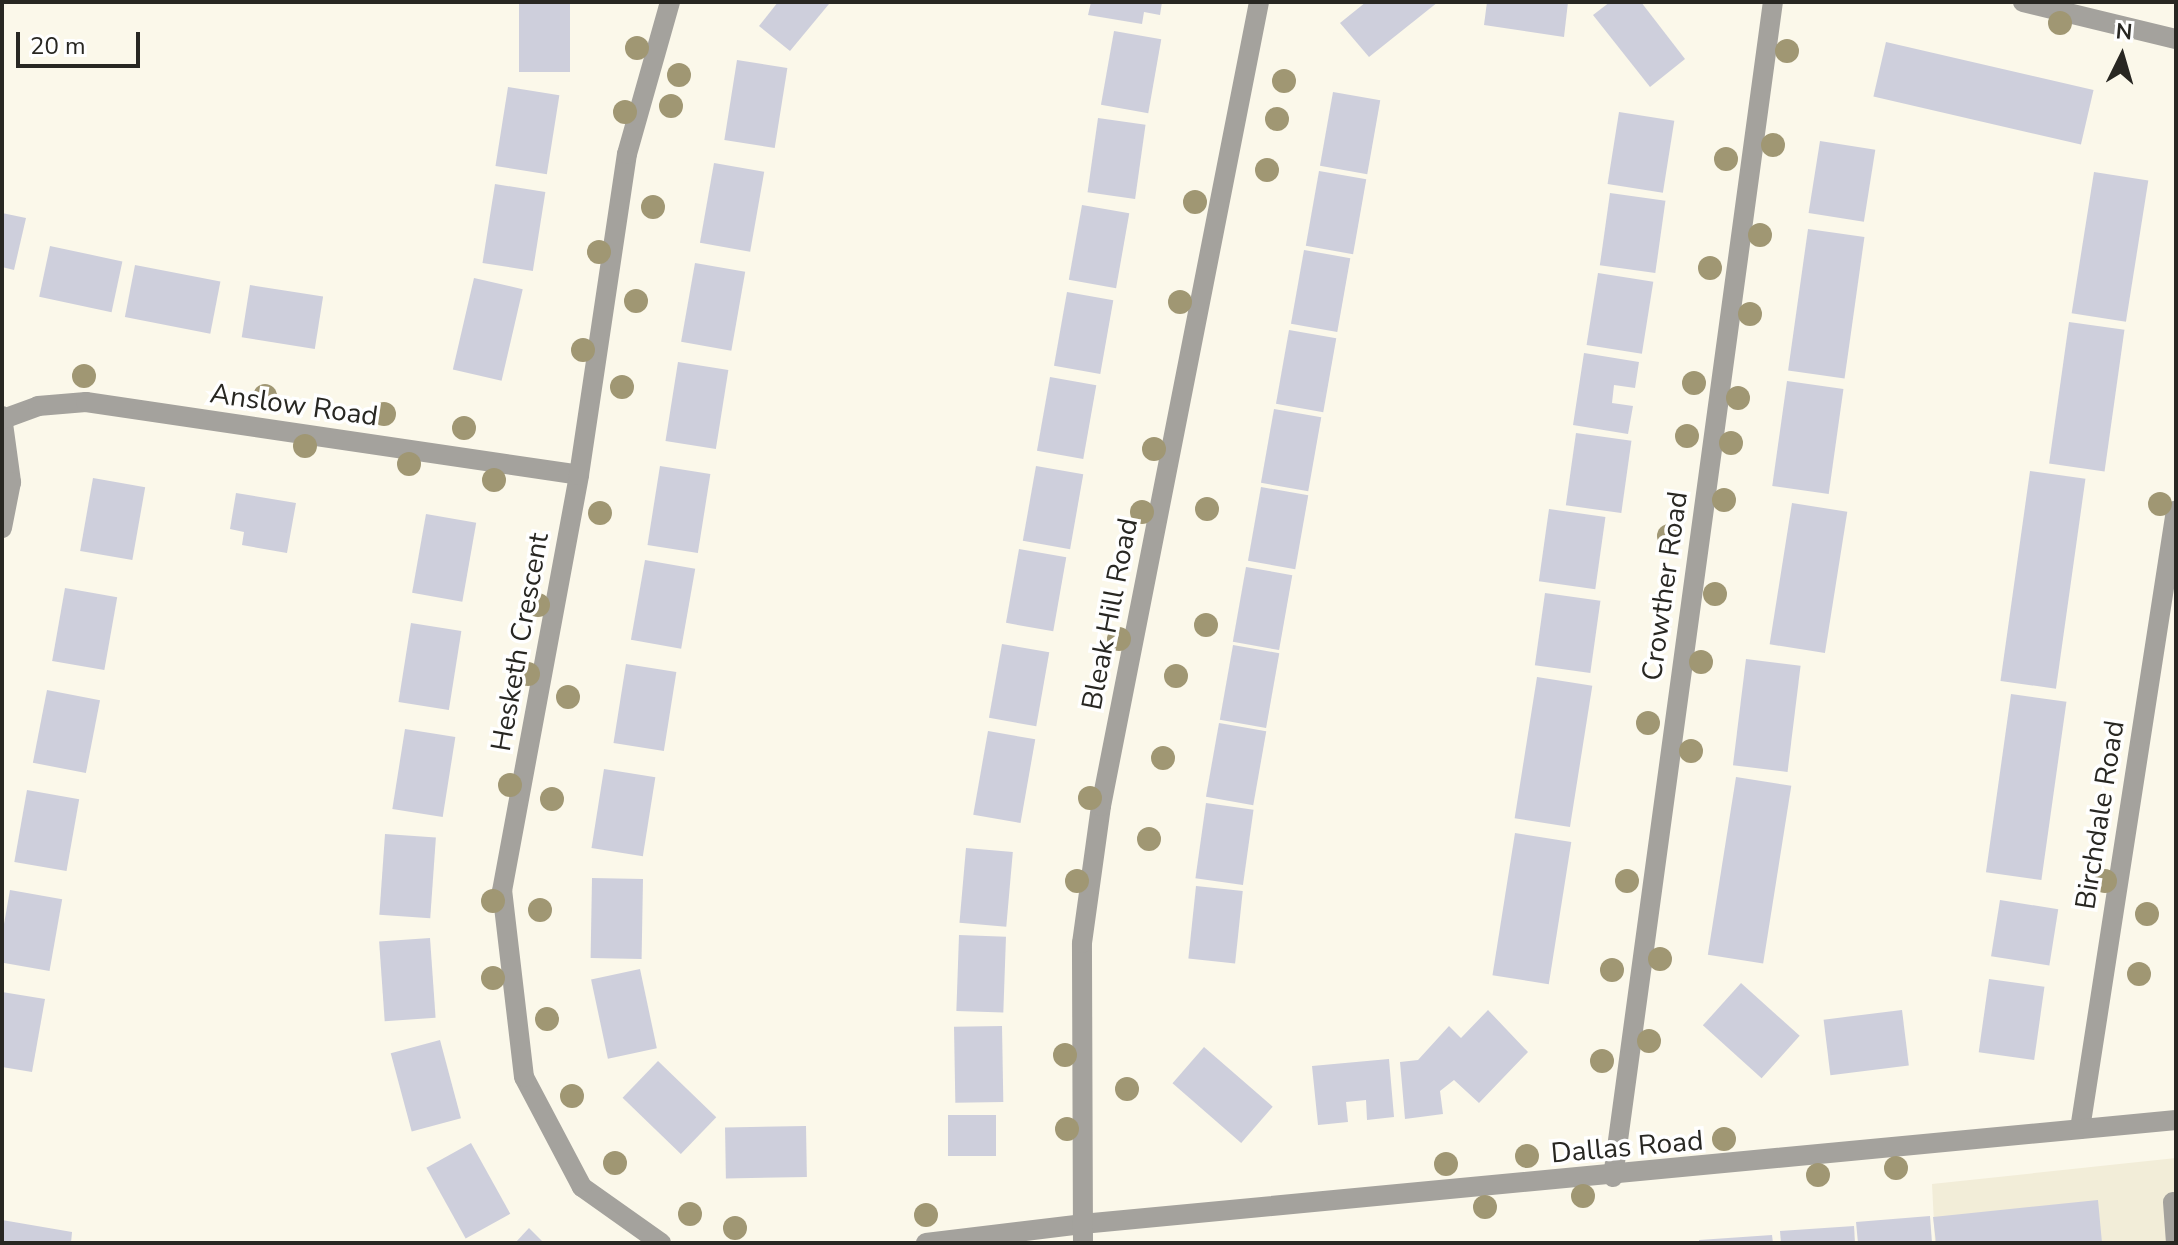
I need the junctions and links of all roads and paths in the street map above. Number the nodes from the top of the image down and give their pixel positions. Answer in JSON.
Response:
{"nodes":[{"id":1,"x":670,"y":2,"type":"edge"},
{"id":2,"x":1259,"y":2,"type":"edge"},
{"id":3,"x":1773,"y":2,"type":"edge"},
{"id":4,"x":2023,"y":2,"type":"edge"},
{"id":5,"x":2176,"y":39,"type":"edge"},
{"id":6,"x":3,"y":418,"type":"edge"},
{"id":7,"x":579,"y":475,"type":"junction"},
{"id":8,"x":2176,"y":510,"type":"edge"},
{"id":9,"x":2,"y":528,"type":"edge"},
{"id":10,"x":2176,"y":1120,"type":"edge"},
{"id":11,"x":2080,"y":1129,"type":"junction"},
{"id":12,"x":1613,"y":1177,"type":"junction"},
{"id":13,"x":2173,"y":1202,"type":"dead end"},
{"id":14,"x":1082,"y":1233,"type":"edge"},
{"id":15,"x":661,"y":1243,"type":"edge"},
{"id":16,"x":926,"y":1243,"type":"edge"},
{"id":17,"x":2176,"y":1243,"type":"edge"}],
"edges":[{"from":1,"to":7,"type":"street","name":"Hesketh Crescent"},
{"from":2,"to":14,"type":"street","name":"Bleak Hill Road"},
{"from":3,"to":12,"type":"street","name":"Crowther Road"},
{"from":4,"to":5,"type":"street"},
{"from":6,"to":7,"type":"street","name":"Anslow Road"},
{"from":6,"to":9,"type":"street"},
{"from":7,"to":15,"type":"street","name":"Hesketh Crescent"},
{"from":8,"to":11,"type":"street","name":"Birchdale Road"},
{"from":10,"to":11,"type":"street","name":"Dallas Road"},
{"from":11,"to":12,"type":"street","name":"Dallas Road"},
{"from":12,"to":14,"type":"street","name":"Dallas Road"},
{"from":13,"to":17,"type":"street"},
{"from":14,"to":16,"type":"street"}]}
